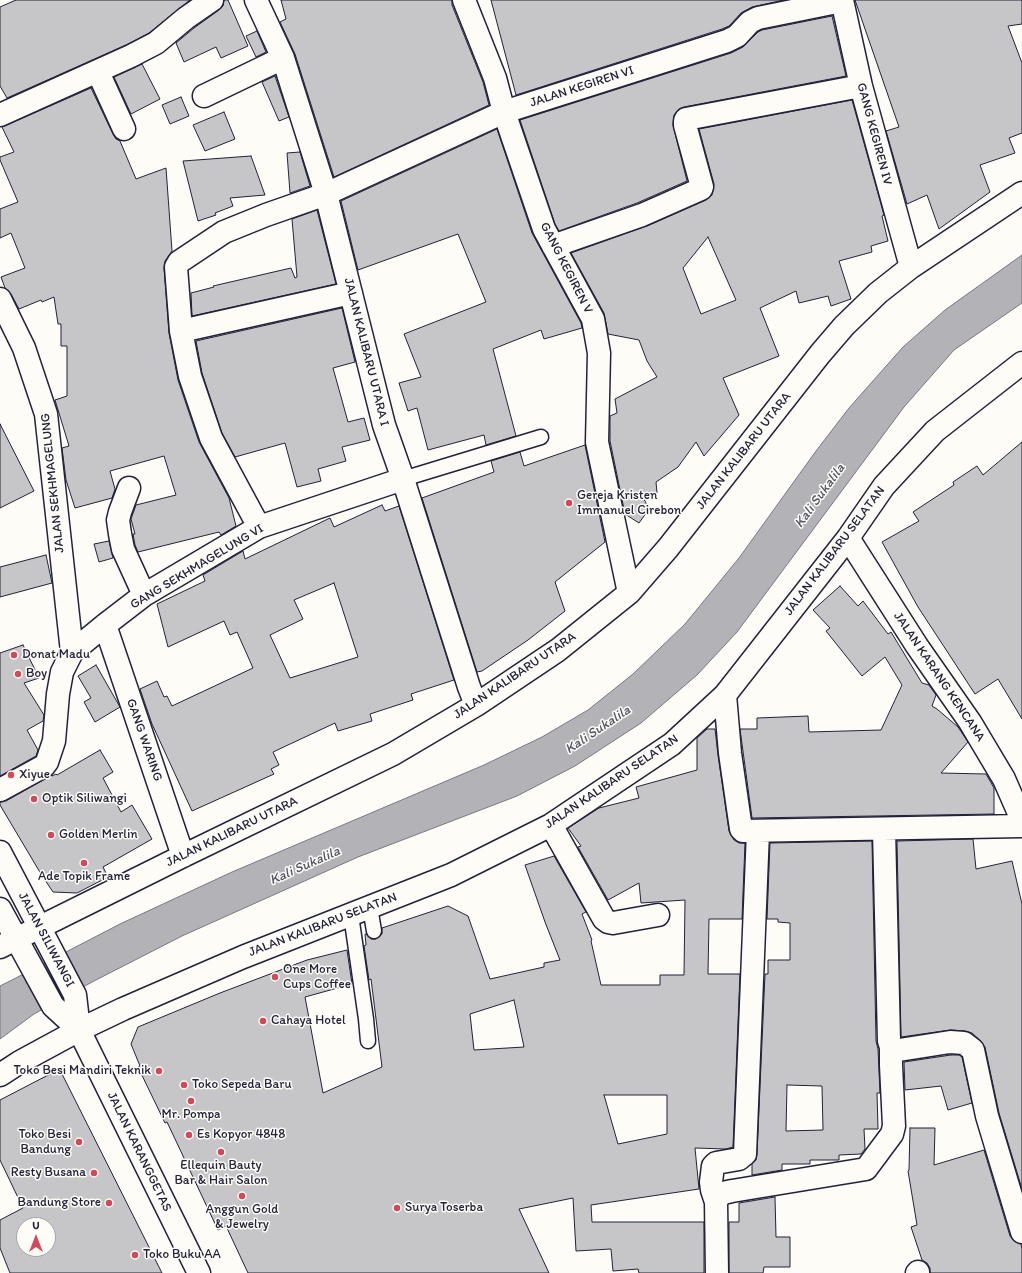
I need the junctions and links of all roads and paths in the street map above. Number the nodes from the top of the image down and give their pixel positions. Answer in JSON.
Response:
{"nodes":[{"id":1,"x":212,"y":0,"type":"edge"},
{"id":2,"x":256,"y":0,"type":"edge"},
{"id":3,"x":464,"y":0,"type":"edge"},
{"id":4,"x":842,"y":0,"type":"edge"},
{"id":5,"x":283,"y":58,"type":"junction"},
{"id":6,"x":98,"y":72,"type":"junction"},
{"id":7,"x":861,"y":86,"type":"junction"},
{"id":8,"x":204,"y":96,"type":"dead end"},
{"id":9,"x":504,"y":112,"type":"junction"},
{"id":10,"x":0,"y":114,"type":"edge"},
{"id":11,"x":124,"y":129,"type":"dead end"},
{"id":12,"x":1022,"y":193,"type":"edge"},
{"id":13,"x":326,"y":194,"type":"junction"},
{"id":14,"x":553,"y":246,"type":"junction"},
{"id":15,"x":911,"y":267,"type":"junction"},
{"id":16,"x":351,"y":292,"type":"junction"},
{"id":17,"x":0,"y":299,"type":"edge"},
{"id":18,"x":181,"y":330,"type":"junction"},
{"id":19,"x":1022,"y":364,"type":"edge"},
{"id":20,"x":541,"y":437,"type":"dead end"},
{"id":21,"x":403,"y":479,"type":"junction"},
{"id":22,"x":129,"y":488,"type":"dead end"},
{"id":23,"x":259,"y":527,"type":"junction"},
{"id":24,"x":848,"y":538,"type":"junction"},
{"id":25,"x":628,"y":593,"type":"junction"},
{"id":26,"x":144,"y":595,"type":"junction"},
{"id":27,"x":104,"y":625,"type":"junction"},
{"id":28,"x":72,"y":652,"type":"junction"},
{"id":29,"x":725,"y":694,"type":"junction"},
{"id":30,"x":476,"y":705,"type":"junction"},
{"id":31,"x":0,"y":790,"type":"edge"},
{"id":32,"x":1022,"y":820,"type":"edge"},
{"id":33,"x":551,"y":825,"type":"junction"},
{"id":34,"x":1022,"y":826,"type":"edge"},
{"id":35,"x":884,"y":829,"type":"junction"},
{"id":36,"x":758,"y":831,"type":"junction"},
{"id":37,"x":0,"y":852,"type":"edge"},
{"id":38,"x":183,"y":856,"type":"junction"},
{"id":39,"x":6,"y":879,"type":"edge"},
{"id":40,"x":0,"y":908,"type":"edge"},
{"id":41,"x":360,"y":911,"type":"junction"},
{"id":42,"x":658,"y":916,"type":"dead end"},
{"id":43,"x":374,"y":931,"type":"dead end"},
{"id":44,"x":42,"y":932,"type":"junction"},
{"id":45,"x":13,"y":945,"type":"edge"},
{"id":46,"x":79,"y":1030,"type":"junction"},
{"id":47,"x":368,"y":1042,"type":"dead end"},
{"id":48,"x":891,"y":1046,"type":"junction"},
{"id":49,"x":0,"y":1075,"type":"edge"},
{"id":50,"x":716,"y":1202,"type":"junction"},
{"id":51,"x":1022,"y":1232,"type":"edge"},
{"id":52,"x":199,"y":1273,"type":"edge"},
{"id":53,"x":717,"y":1273,"type":"edge"}],
"edges":[{"from":1,"to":6,"type":"street"},
{"from":2,"to":5,"type":"street","name":"JALAN KALIBARU UTARA I"},
{"from":3,"to":9,"type":"street","name":"GANG KEGIREN V"},
{"from":4,"to":7,"type":"street","name":"GANG KEGIREN IV"},
{"from":4,"to":9,"type":"street","name":"JALAN KEGIREN VI"},
{"from":5,"to":8,"type":"street"},
{"from":5,"to":13,"type":"street","name":"JALAN KALIBARU UTARA I"},
{"from":6,"to":10,"type":"street"},
{"from":6,"to":11,"type":"street"},
{"from":7,"to":14,"type":"street"},
{"from":7,"to":15,"type":"street","name":"GANG KEGIREN IV"},
{"from":9,"to":13,"type":"street","name":"JALAN KEGIREN VI"},
{"from":9,"to":14,"type":"street","name":"GANG KEGIREN V"},
{"from":12,"to":15,"type":"street","name":"JALAN KALIBARU UTARA"},
{"from":13,"to":16,"type":"street","name":"JALAN KALIBARU UTARA I"},
{"from":13,"to":18,"type":"street","name":"JALAN KEGIREN VI"},
{"from":14,"to":25,"type":"street","name":"GANG KEGIREN V"},
{"from":15,"to":25,"type":"street","name":"JALAN KALIBARU UTARA"},
{"from":16,"to":18,"type":"street"},
{"from":16,"to":21,"type":"street","name":"JALAN KALIBARU UTARA I"},
{"from":17,"to":28,"type":"street","name":"JALAN SEKHMAGELUNG"},
{"from":18,"to":23,"type":"street","name":"JALAN KEGIREN VI"},
{"from":19,"to":24,"type":"street","name":"JALAN KALIBARU SELATAN"},
{"from":20,"to":21,"type":"lane"},
{"from":21,"to":23,"type":"street","name":"GANG SEKHMAGELUNG VI"},
{"from":21,"to":30,"type":"street","name":"JALAN KALIBARU UTARA I"},
{"from":22,"to":26,"type":"street"},
{"from":23,"to":26,"type":"street","name":"GANG SEKHMAGELUNG VI"},
{"from":24,"to":29,"type":"street","name":"JALAN KALIBARU SELATAN"},
{"from":24,"to":32,"type":"street","name":"JALAN KARANG KENCANA"},
{"from":25,"to":30,"type":"street","name":"JALAN KALIBARU UTARA"},
{"from":26,"to":27,"type":"street","name":"GANG SEKHMAGELUNG VI"},
{"from":27,"to":28,"type":"street","name":"GANG SEKHMAGELUNG VI"},
{"from":27,"to":38,"type":"street","name":"GANG WARING"},
{"from":28,"to":31,"type":"street","name":"GANG SEKHMAGELUNG VI"},
{"from":29,"to":33,"type":"street","name":"JALAN KALIBARU SELATAN"},
{"from":29,"to":36,"type":"street"},
{"from":30,"to":38,"type":"street","name":"JALAN KALIBARU UTARA"},
{"from":33,"to":41,"type":"street","name":"JALAN KALIBARU SELATAN"},
{"from":33,"to":42,"type":"street"},
{"from":34,"to":35,"type":"street"},
{"from":35,"to":36,"type":"street"},
{"from":35,"to":48,"type":"street"},
{"from":36,"to":50,"type":"street"},
{"from":37,"to":39,"type":"street","name":"JALAN SILIWANGI"},
{"from":38,"to":44,"type":"street","name":"JALAN KALIBARU UTARA"},
{"from":39,"to":44,"type":"street","name":"JALAN SILIWANGI"},
{"from":40,"to":45,"type":"street","name":"JALAN SILIWANGI"},
{"from":41,"to":43,"type":"lane"},
{"from":41,"to":46,"type":"street","name":"JALAN KALIBARU SELATAN"},
{"from":41,"to":47,"type":"lane"},
{"from":44,"to":45,"type":"street","name":"JALAN KALIBARU UTARA"},
{"from":44,"to":46,"type":"street","name":"JALAN SILIWANGI"},
{"from":45,"to":46,"type":"street","name":"JALAN SILIWANGI"},
{"from":46,"to":49,"type":"street","name":"JALAN KALIBARU SELATAN"},
{"from":46,"to":52,"type":"street","name":"JALAN KARANGGETAS"},
{"from":48,"to":50,"type":"street"},
{"from":48,"to":51,"type":"street"},
{"from":50,"to":53,"type":"street"}]}
